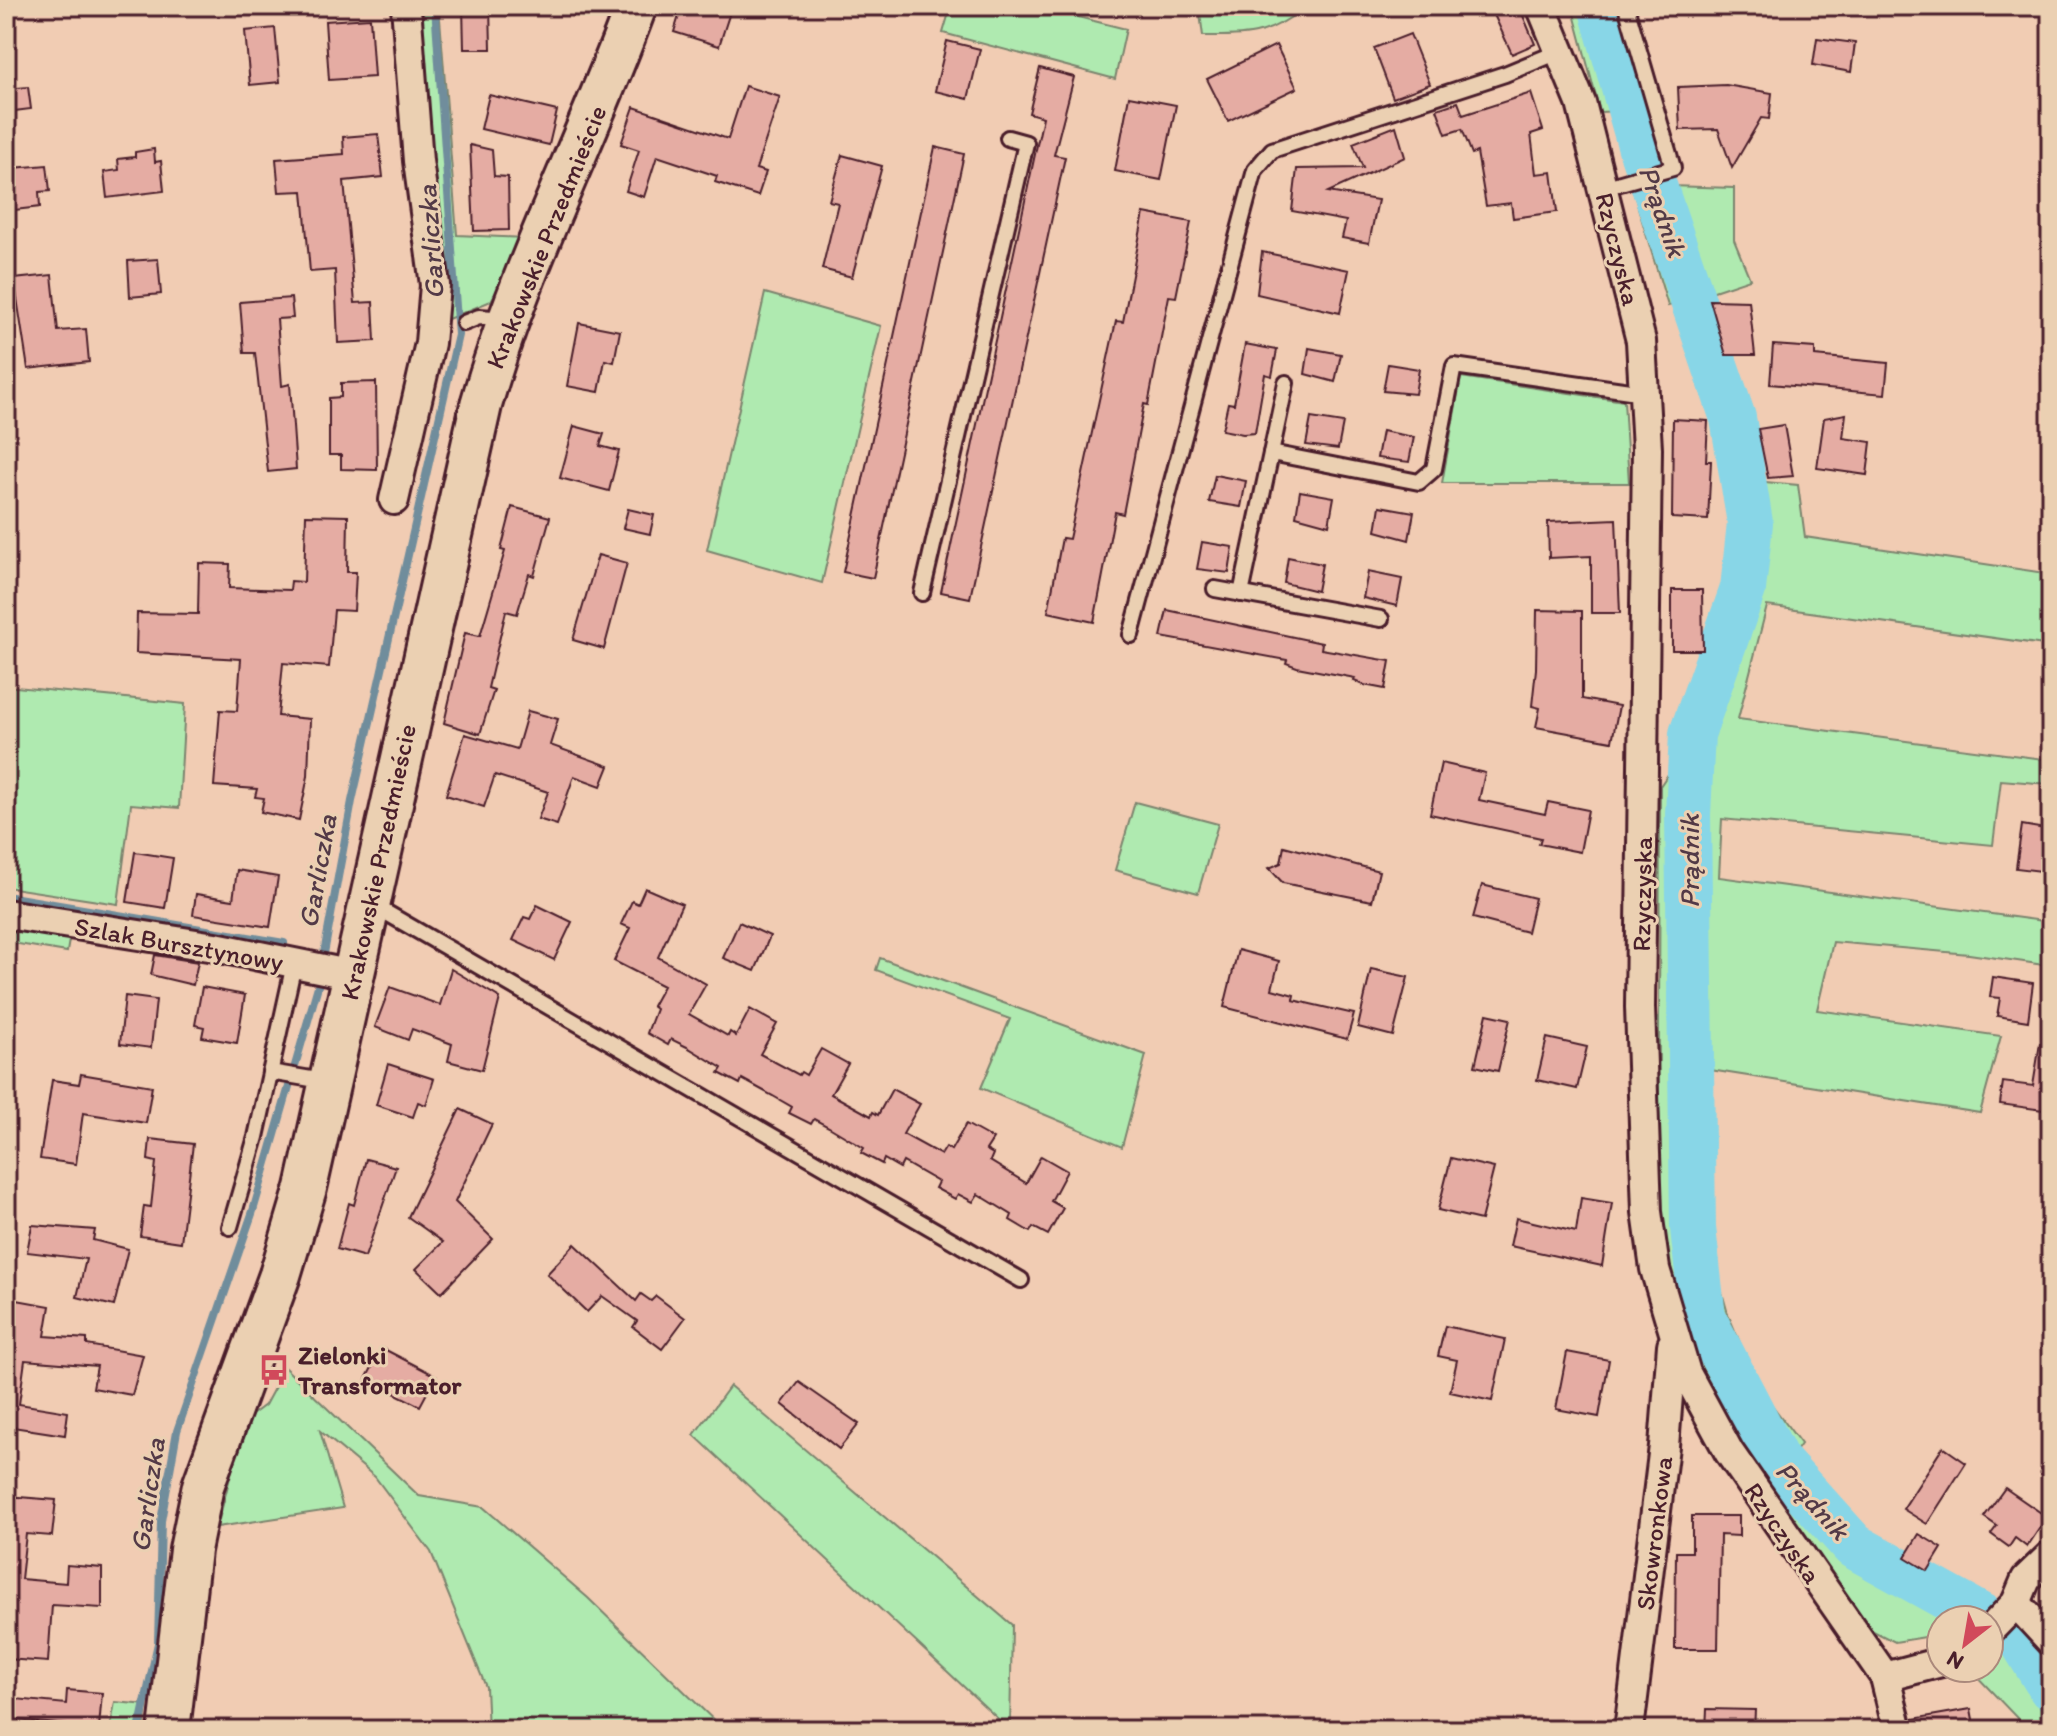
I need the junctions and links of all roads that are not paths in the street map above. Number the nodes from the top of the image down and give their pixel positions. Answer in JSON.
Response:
{"nodes":[{"id":1,"x":406,"y":6,"type":"edge"},
{"id":2,"x":636,"y":6,"type":"edge"},
{"id":3,"x":1541,"y":6,"type":"edge"},
{"id":4,"x":1626,"y":6,"type":"edge"},
{"id":5,"x":1561,"y":51,"type":"junction"},
{"id":6,"x":1008,"y":138,"type":"dead end"},
{"id":7,"x":1603,"y":188,"type":"junction"},
{"id":8,"x":508,"y":319,"type":"junction"},
{"id":9,"x":464,"y":323,"type":"dead end"},
{"id":10,"x":1286,"y":383,"type":"dead end"},
{"id":11,"x":1644,"y":393,"type":"junction"},
{"id":12,"x":1271,"y":453,"type":"junction"},
{"id":13,"x":394,"y":500,"type":"dead end"},
{"id":14,"x":1215,"y":589,"type":"dead end"},
{"id":15,"x":922,"y":593,"type":"dead end"},
{"id":16,"x":1241,"y":594,"type":"junction"},
{"id":17,"x":1381,"y":619,"type":"dead end"},
{"id":18,"x":1131,"y":635,"type":"dead end"},
{"id":19,"x":369,"y":903,"type":"junction"},
{"id":20,"x":6,"y":914,"type":"edge"},
{"id":21,"x":320,"y":969,"type":"junction"},
{"id":22,"x":274,"y":1073,"type":"junction"},
{"id":23,"x":320,"y":1080,"type":"junction"},
{"id":24,"x":230,"y":1227,"type":"dead end"},
{"id":25,"x":1021,"y":1280,"type":"dead end"},
{"id":26,"x":1672,"y":1336,"type":"junction"},
{"id":27,"x":2051,"y":1555,"type":"edge"},
{"id":28,"x":2005,"y":1613,"type":"edge"},
{"id":29,"x":2005,"y":1616,"type":"edge"},
{"id":30,"x":2051,"y":1641,"type":"edge"},
{"id":31,"x":1925,"y":1666,"type":"edge"},
{"id":32,"x":1885,"y":1677,"type":"junction"},
{"id":33,"x":169,"y":1730,"type":"edge"},
{"id":34,"x":1629,"y":1730,"type":"edge"},
{"id":35,"x":1898,"y":1730,"type":"edge"}],
"edges":[{"from":1,"to":13,"type":"street"},
{"from":2,"to":8,"type":"main road","name":"Krakowskie Przedmieście"},
{"from":3,"to":5,"type":"street","name":"Rzyczyska"},
{"from":4,"to":7,"type":"lane"},
{"from":5,"to":7,"type":"street","name":"Rzyczyska"},
{"from":5,"to":18,"type":"lane"},
{"from":6,"to":15,"type":"lane"},
{"from":7,"to":11,"type":"street","name":"Rzyczyska"},
{"from":8,"to":9,"type":"lane"},
{"from":8,"to":19,"type":"main road","name":"Krakowskie Przedmieście"},
{"from":10,"to":12,"type":"lane"},
{"from":11,"to":12,"type":"lane"},
{"from":11,"to":26,"type":"street","name":"Rzyczyska"},
{"from":12,"to":16,"type":"lane"},
{"from":14,"to":16,"type":"lane"},
{"from":16,"to":17,"type":"lane"},
{"from":19,"to":21,"type":"main road","name":"Krakowskie Przedmieście"},
{"from":19,"to":25,"type":"lane"},
{"from":20,"to":21,"type":"street","name":"Szlak Bursztynowy"},
{"from":21,"to":22,"type":"lane"},
{"from":21,"to":23,"type":"main road","name":"Krakowskie Przedmieście"},
{"from":22,"to":23,"type":"lane"},
{"from":22,"to":24,"type":"lane"},
{"from":23,"to":33,"type":"main road","name":"Krakowskie Przedmieście"},
{"from":26,"to":32,"type":"street","name":"Rzyczyska"},
{"from":26,"to":34,"type":"street","name":"Skowronkowa"},
{"from":27,"to":28,"type":"street"},
{"from":29,"to":30,"type":"street"},
{"from":31,"to":32,"type":"street"},
{"from":32,"to":35,"type":"street","name":"Rzyczyska"}]}
